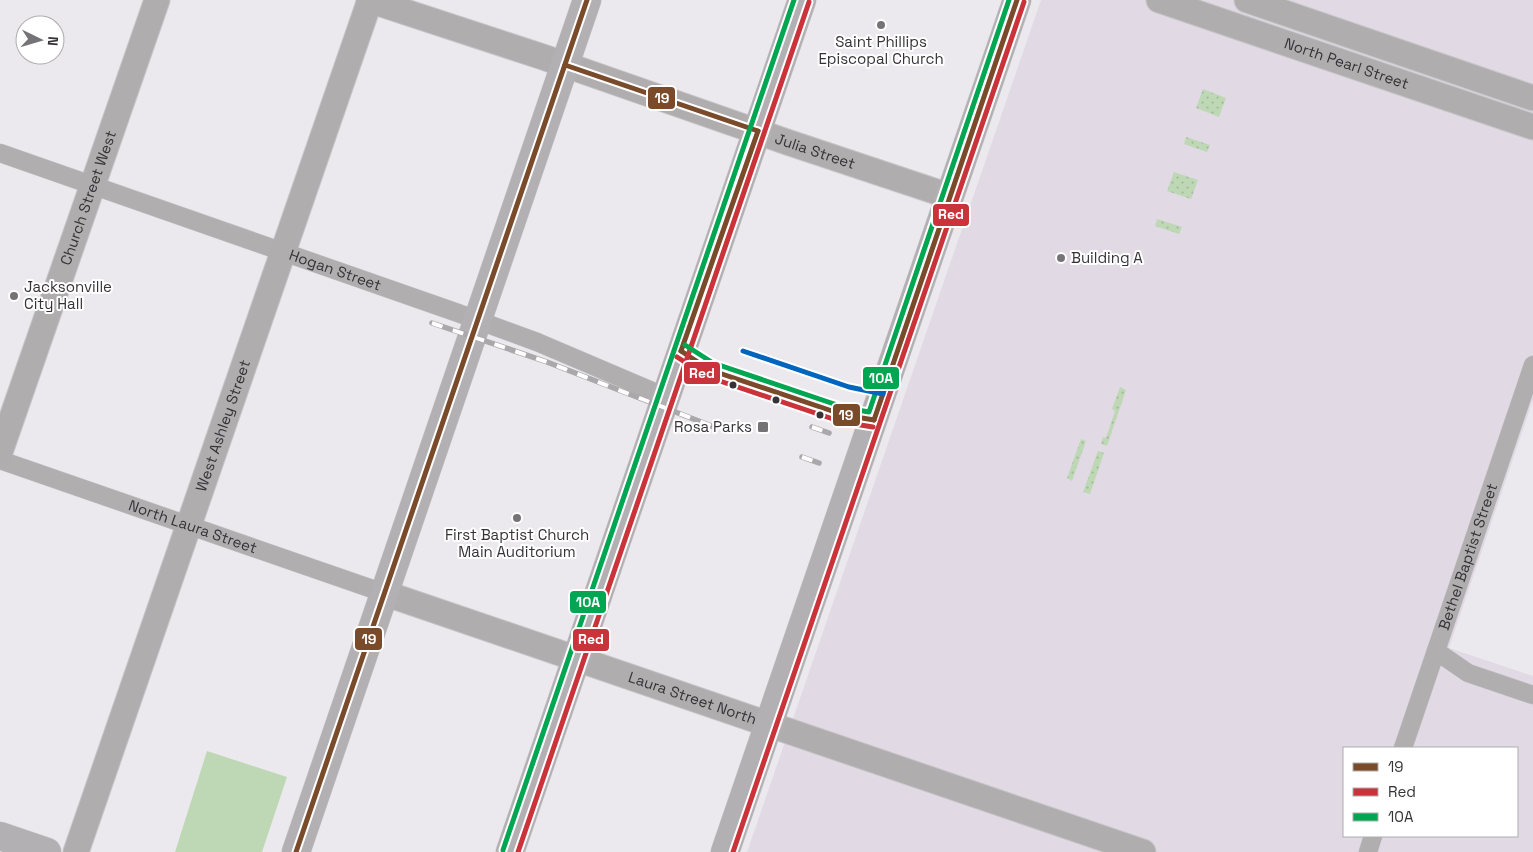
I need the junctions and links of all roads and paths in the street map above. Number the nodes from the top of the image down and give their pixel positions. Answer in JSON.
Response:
{"nodes":[{"id":1,"x":157,"y":0,"type":"edge"},
{"id":2,"x":370,"y":0,"type":"edge"},
{"id":3,"x":587,"y":0,"type":"edge"},
{"id":4,"x":802,"y":0,"type":"edge"},
{"id":5,"x":1016,"y":0,"type":"edge"},
{"id":6,"x":1159,"y":0,"type":"edge"},
{"id":7,"x":1247,"y":0,"type":"edge"},
{"id":8,"x":565,"y":65,"type":"junction"},
{"id":9,"x":1533,"y":98,"type":"edge"},
{"id":10,"x":1533,"y":127,"type":"edge"},
{"id":11,"x":758,"y":131,"type":"junction"},
{"id":12,"x":0,"y":153,"type":"edge"},
{"id":13,"x":92,"y":186,"type":"junction"},
{"id":14,"x":949,"y":196,"type":"junction"},
{"id":15,"x":283,"y":252,"type":"junction"},
{"id":16,"x":478,"y":320,"type":"junction"},
{"id":17,"x":1533,"y":365,"type":"edge"},
{"id":18,"x":666,"y":397,"type":"junction"},
{"id":19,"x":0,"y":452,"type":"edge"},
{"id":20,"x":0,"y":460,"type":"edge"},
{"id":21,"x":189,"y":525,"type":"junction"},
{"id":22,"x":384,"y":593,"type":"junction"},
{"id":23,"x":1436,"y":651,"type":"junction"},
{"id":24,"x":577,"y":658,"type":"junction"},
{"id":25,"x":1533,"y":695,"type":"edge"},
{"id":26,"x":769,"y":724,"type":"junction"},
{"id":27,"x":1403,"y":747,"type":"edge"},
{"id":28,"x":0,"y":836,"type":"edge"},
{"id":29,"x":1373,"y":837,"type":"edge"},
{"id":30,"x":47,"y":852,"type":"edge"},
{"id":31,"x":76,"y":852,"type":"edge"},
{"id":32,"x":296,"y":852,"type":"edge"},
{"id":33,"x":510,"y":852,"type":"edge"},
{"id":34,"x":725,"y":852,"type":"edge"},
{"id":35,"x":1143,"y":852,"type":"edge"},
{"id":36,"x":1368,"y":852,"type":"edge"}],
"edges":[{"from":1,"to":13,"type":"street","name":"Church Street West"},
{"from":2,"to":8,"type":"street","name":"Julia Street"},
{"from":2,"to":15,"type":"street","name":"West Ashley Street"},
{"from":3,"to":8,"type":"main road"},
{"from":4,"to":11,"type":"main road"},
{"from":5,"to":14,"type":"main road"},
{"from":6,"to":10,"type":"street","name":"North Pearl Street"},
{"from":7,"to":9,"type":"street","name":"North Pearl Street"},
{"from":8,"to":11,"type":"street","name":"Julia Street"},
{"from":8,"to":16,"type":"main road"},
{"from":11,"to":14,"type":"street","name":"Julia Street"},
{"from":11,"to":18,"type":"main road"},
{"from":12,"to":13,"type":"street","name":"Hogan Street"},
{"from":13,"to":15,"type":"street","name":"Hogan Street"},
{"from":13,"to":19,"type":"street","name":"Church Street West"},
{"from":14,"to":26,"type":"main road"},
{"from":15,"to":16,"type":"street","name":"Hogan Street"},
{"from":15,"to":21,"type":"street","name":"West Ashley Street"},
{"from":16,"to":18,"type":"street","name":"Hogan Street"},
{"from":16,"to":22,"type":"main road"},
{"from":17,"to":23,"type":"street","name":"Bethel Baptist Street"},
{"from":18,"to":24,"type":"main road"},
{"from":20,"to":21,"type":"street","name":"North Laura Street"},
{"from":21,"to":22,"type":"street","name":"North Laura Street"},
{"from":21,"to":31,"type":"street","name":"West Ashley Street"},
{"from":22,"to":24,"type":"street","name":"Laura Street North"},
{"from":22,"to":32,"type":"main road"},
{"from":23,"to":25,"type":"street"},
{"from":23,"to":27,"type":"street","name":"Bethel Baptist Street"},
{"from":24,"to":26,"type":"street","name":"Laura Street North"},
{"from":24,"to":33,"type":"main road"},
{"from":26,"to":34,"type":"main road"},
{"from":26,"to":35,"type":"street","name":"Laura Street North"},
{"from":28,"to":30,"type":"main road"},
{"from":29,"to":36,"type":"street"}]}
